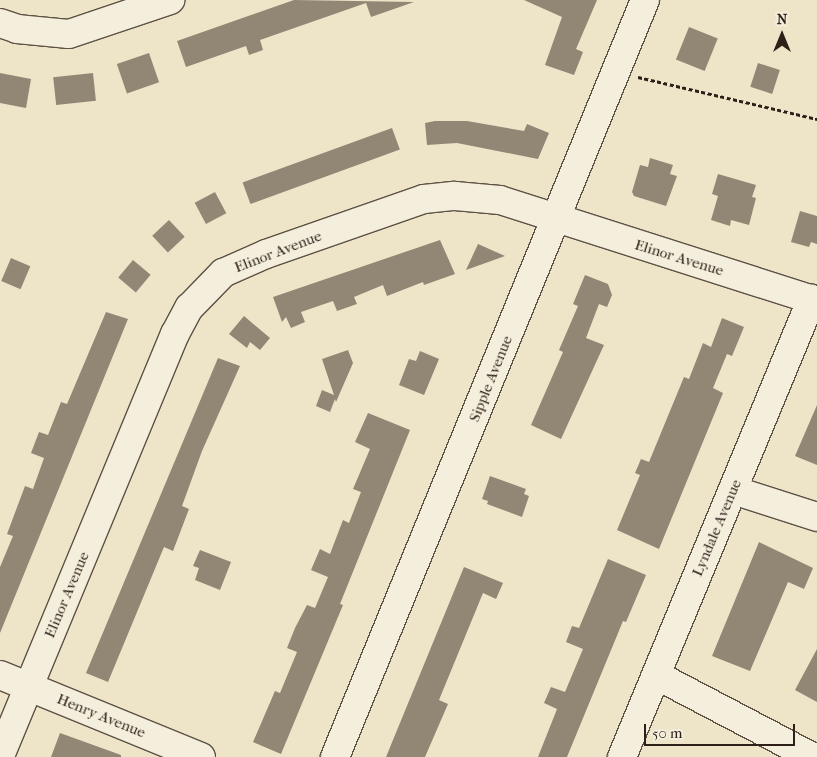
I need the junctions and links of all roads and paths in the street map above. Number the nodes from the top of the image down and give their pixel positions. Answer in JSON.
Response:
{"nodes":[{"id":1,"x":170,"y":0,"type":"edge"},
{"id":2,"x":645,"y":0,"type":"edge"},
{"id":3,"x":0,"y":23,"type":"edge"},
{"id":4,"x":616,"y":72,"type":"junction"},
{"id":5,"x":817,"y":119,"type":"edge"},
{"id":6,"x":556,"y":220,"type":"junction"},
{"id":7,"x":815,"y":300,"type":"edge"},
{"id":8,"x":733,"y":490,"type":"junction"},
{"id":9,"x":817,"y":517,"type":"edge"},
{"id":10,"x":0,"y":675,"type":"edge"},
{"id":11,"x":656,"y":676,"type":"junction"},
{"id":12,"x":29,"y":686,"type":"junction"},
{"id":13,"x":0,"y":756,"type":"edge"},
{"id":14,"x":201,"y":757,"type":"edge"},
{"id":15,"x":335,"y":757,"type":"edge"},
{"id":16,"x":622,"y":757,"type":"edge"},
{"id":17,"x":812,"y":757,"type":"edge"}],
"edges":[{"from":1,"to":3,"type":"street"},
{"from":2,"to":4,"type":"street","name":"Sipple Avenue"},
{"from":4,"to":5,"type":"path"},
{"from":4,"to":6,"type":"street","name":"Sipple Avenue"},
{"from":6,"to":7,"type":"street","name":"Elinor Avenue"},
{"from":6,"to":12,"type":"street","name":"Elinor Avenue"},
{"from":6,"to":15,"type":"street","name":"Sipple Avenue"},
{"from":7,"to":8,"type":"street","name":"Lyndale Avenue"},
{"from":8,"to":9,"type":"street"},
{"from":8,"to":11,"type":"street","name":"Lyndale Avenue"},
{"from":10,"to":12,"type":"street","name":"Henry Avenue"},
{"from":11,"to":16,"type":"street","name":"Lyndale Avenue"},
{"from":11,"to":17,"type":"street"},
{"from":12,"to":13,"type":"street","name":"Elinor Avenue"},
{"from":12,"to":14,"type":"street","name":"Henry Avenue"}]}
